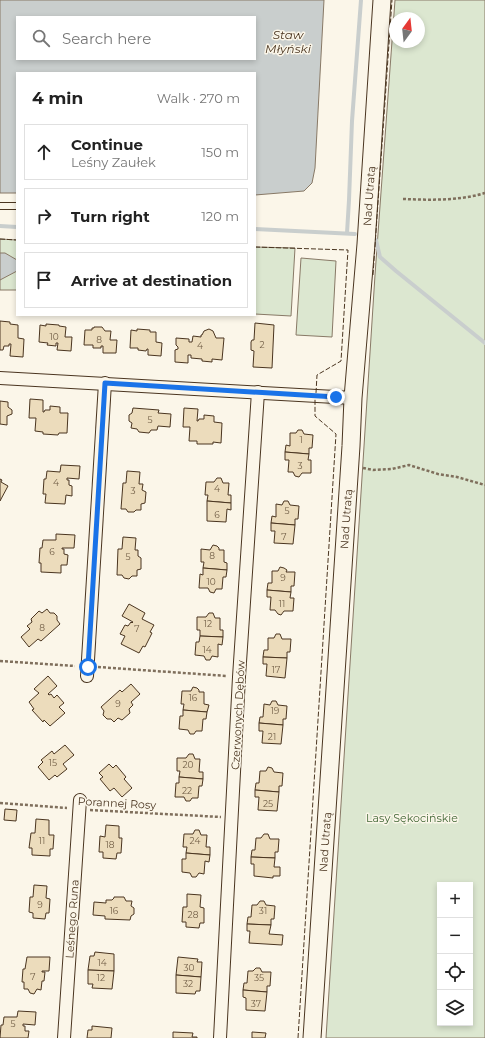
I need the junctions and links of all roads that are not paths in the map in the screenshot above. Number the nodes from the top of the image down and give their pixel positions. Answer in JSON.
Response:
{"nodes":[{"id":1,"x":382,"y":0,"type":"edge"},
{"id":2,"x":0,"y":206,"type":"edge"},
{"id":3,"x":16,"y":206,"type":"edge"},
{"id":4,"x":0,"y":378,"type":"edge"},
{"id":5,"x":105,"y":383,"type":"junction"},
{"id":6,"x":258,"y":392,"type":"junction"},
{"id":7,"x":353,"y":398,"type":"junction"},
{"id":8,"x":88,"y":671,"type":"road end"},
{"id":9,"x":79,"y":805,"type":"road end"},
{"id":10,"x":64,"y":1038,"type":"edge"},
{"id":11,"x":220,"y":1038,"type":"edge"},
{"id":12,"x":312,"y":1038,"type":"edge"}],
"edges":[{"from":1,"to":7,"type":"street","name":"Nad Utratą"},
{"from":2,"to":3,"type":"lane"},
{"from":4,"to":5,"type":"street"},
{"from":5,"to":6,"type":"street"},
{"from":5,"to":8,"type":"street"},
{"from":6,"to":7,"type":"street"},
{"from":6,"to":11,"type":"street","name":"Czerwonych Dębów"},
{"from":7,"to":12,"type":"street","name":"Nad Utratą"},
{"from":9,"to":10,"type":"street","name":"Leśnego Runa"}]}
